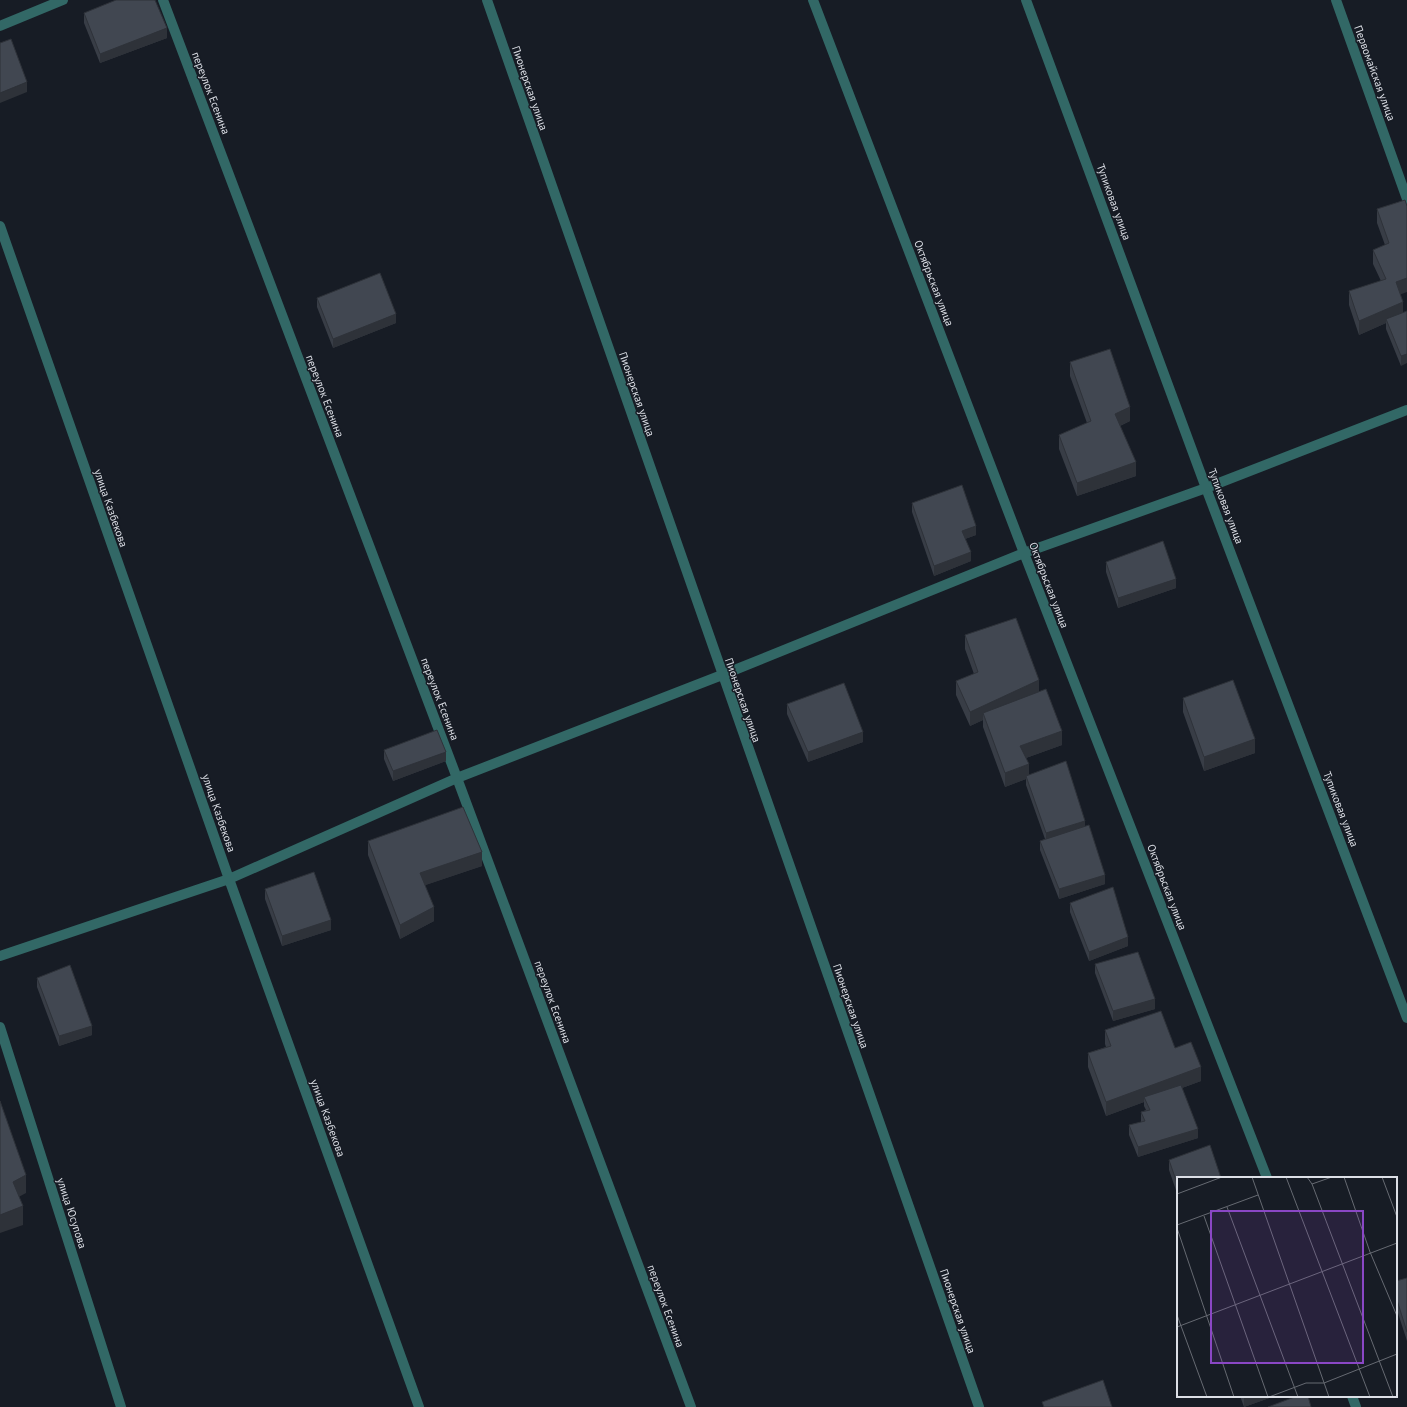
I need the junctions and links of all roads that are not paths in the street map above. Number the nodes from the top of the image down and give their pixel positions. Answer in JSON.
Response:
{"nodes":[{"id":1,"x":62,"y":0,"type":"edge"},
{"id":2,"x":163,"y":0,"type":"edge"},
{"id":3,"x":487,"y":0,"type":"edge"},
{"id":4,"x":813,"y":0,"type":"edge"},
{"id":5,"x":1026,"y":0,"type":"edge"},
{"id":6,"x":1336,"y":0,"type":"edge"},
{"id":7,"x":0,"y":26,"type":"edge"},
{"id":8,"x":1407,"y":199,"type":"edge"},
{"id":9,"x":0,"y":226,"type":"edge"},
{"id":10,"x":1407,"y":410,"type":"edge"},
{"id":11,"x":1206,"y":488,"type":"junction"},
{"id":12,"x":1024,"y":553,"type":"junction"},
{"id":13,"x":722,"y":675,"type":"junction"},
{"id":14,"x":457,"y":778,"type":"junction"},
{"id":15,"x":229,"y":879,"type":"junction"},
{"id":16,"x":0,"y":956,"type":"edge"},
{"id":17,"x":1407,"y":1018,"type":"edge"},
{"id":18,"x":0,"y":1027,"type":"edge"},
{"id":19,"x":1267,"y":1177,"type":"edge"},
{"id":20,"x":1352,"y":1397,"type":"edge"},
{"id":21,"x":121,"y":1407,"type":"edge"},
{"id":22,"x":419,"y":1407,"type":"edge"},
{"id":23,"x":691,"y":1407,"type":"edge"},
{"id":24,"x":979,"y":1407,"type":"edge"},
{"id":25,"x":1356,"y":1407,"type":"edge"}],
"edges":[{"from":1,"to":7,"type":"street"},
{"from":2,"to":14,"type":"street","name":"переулок Есенина"},
{"from":3,"to":13,"type":"street","name":"Пионерская улица"},
{"from":4,"to":12,"type":"street","name":"Октябрьская улица"},
{"from":5,"to":11,"type":"street","name":"Тупиковая улица"},
{"from":6,"to":8,"type":"street","name":"Первомайская улица"},
{"from":9,"to":15,"type":"street","name":"улица Казбекова"},
{"from":10,"to":11,"type":"street"},
{"from":11,"to":12,"type":"street"},
{"from":11,"to":17,"type":"street","name":"Тупиковая улица"},
{"from":12,"to":13,"type":"street"},
{"from":12,"to":19,"type":"street","name":"Октябрьская улица"},
{"from":13,"to":14,"type":"street"},
{"from":13,"to":24,"type":"street","name":"Пионерская улица"},
{"from":14,"to":15,"type":"street"},
{"from":14,"to":23,"type":"street","name":"переулок Есенина"},
{"from":15,"to":16,"type":"street"},
{"from":15,"to":22,"type":"street","name":"улица Казбекова"},
{"from":18,"to":21,"type":"street","name":"улица Юсупова"},
{"from":20,"to":25,"type":"street"}]}
